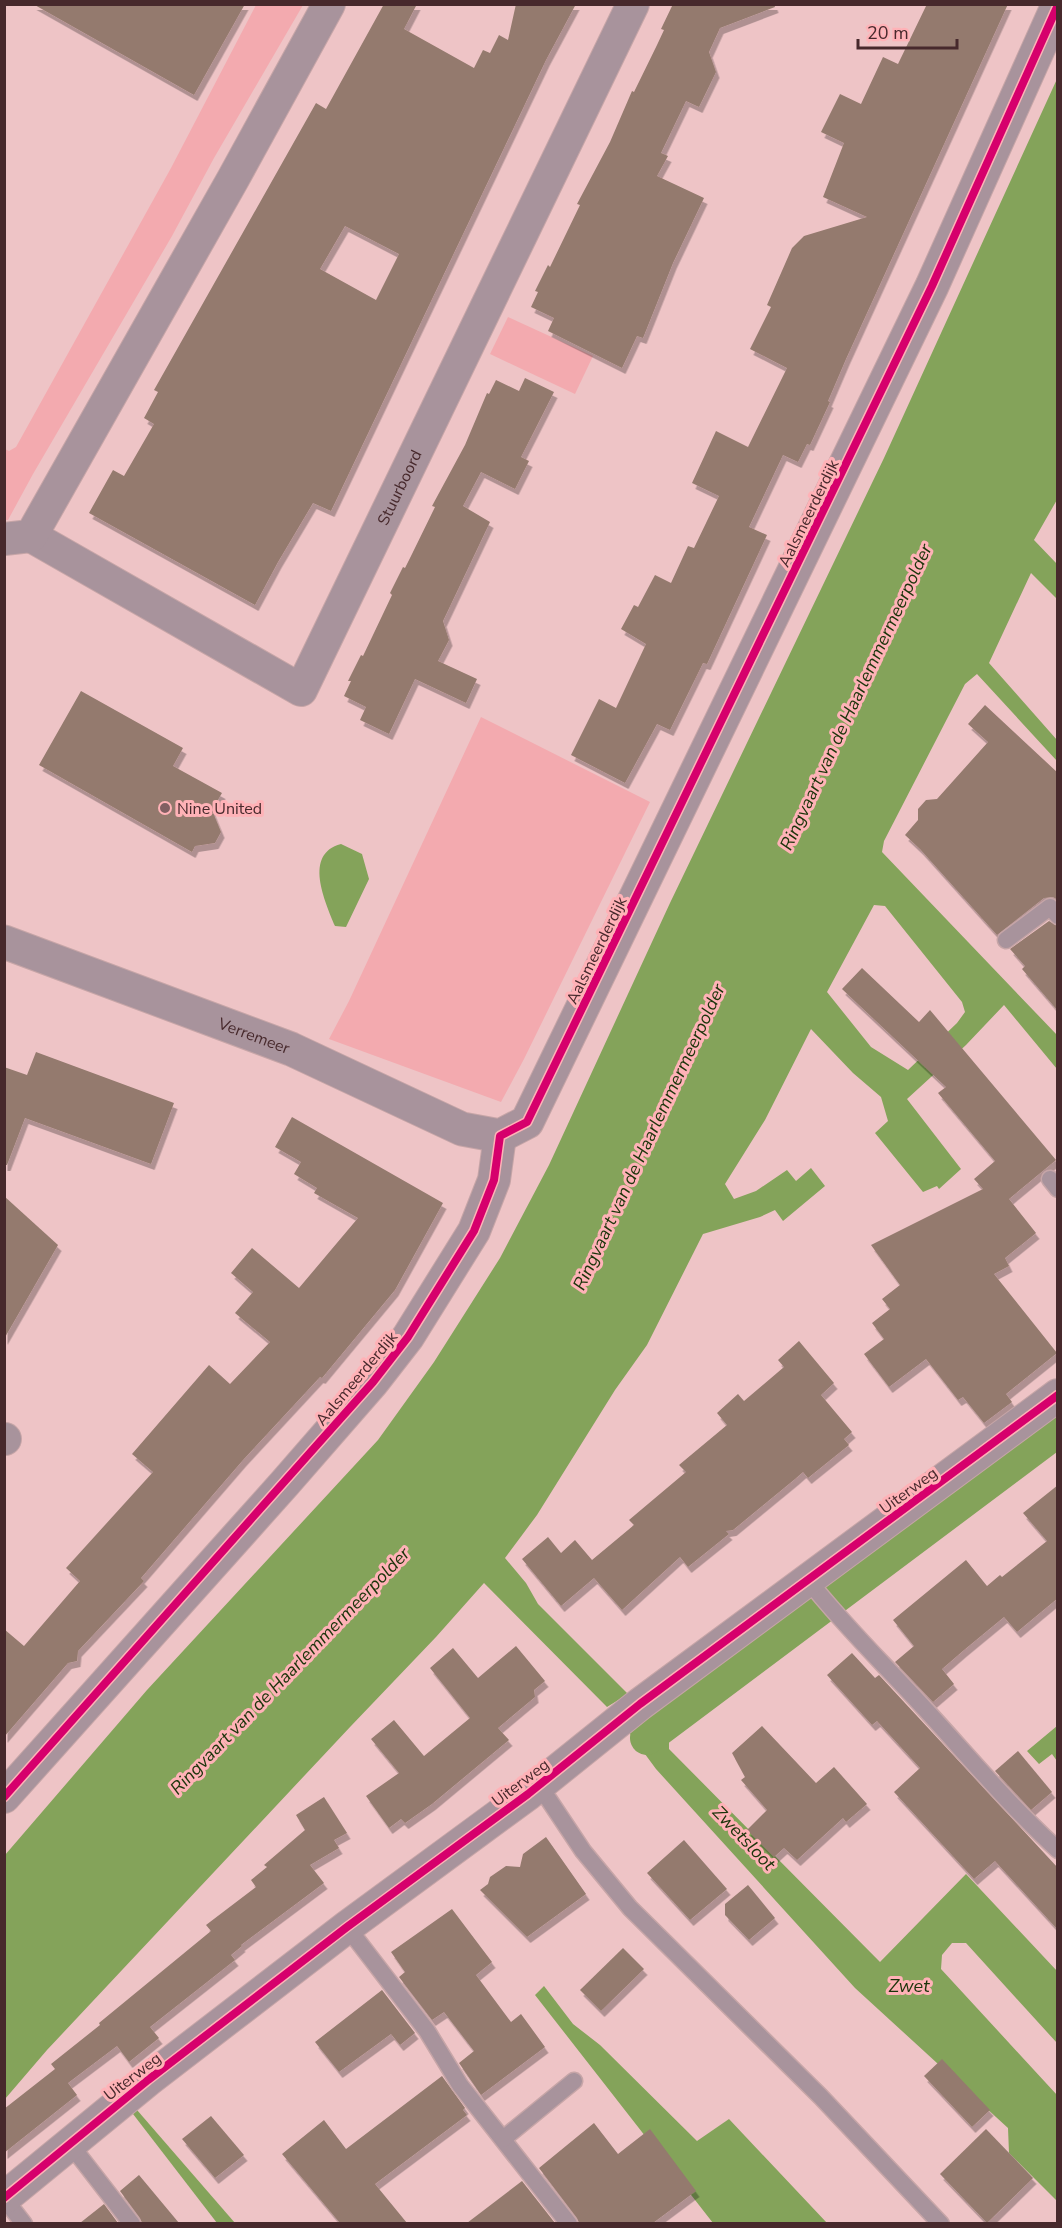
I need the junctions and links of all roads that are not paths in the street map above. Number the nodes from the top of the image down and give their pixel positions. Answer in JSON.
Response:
{"nodes":[{"id":1,"x":328,"y":4,"type":"edge"},
{"id":2,"x":633,"y":4,"type":"edge"},
{"id":3,"x":1058,"y":5,"type":"edge"},
{"id":4,"x":18,"y":538,"type":"edge"},
{"id":5,"x":1058,"y":916,"type":"edge"},
{"id":6,"x":1006,"y":940,"type":"dead end"},
{"id":7,"x":4,"y":942,"type":"edge"},
{"id":8,"x":500,"y":1136,"type":"junction"},
{"id":9,"x":1058,"y":1395,"type":"edge"},
{"id":10,"x":813,"y":1587,"type":"junction"},
{"id":11,"x":539,"y":1785,"type":"junction"},
{"id":12,"x":4,"y":1797,"type":"edge"},
{"id":13,"x":1056,"y":1845,"type":"edge"},
{"id":14,"x":347,"y":1927,"type":"junction"},
{"id":15,"x":574,"y":2081,"type":"dead end"},
{"id":16,"x":503,"y":2139,"type":"junction"},
{"id":17,"x":69,"y":2144,"type":"junction"},
{"id":18,"x":4,"y":2198,"type":"edge"},
{"id":19,"x":24,"y":2223,"type":"edge"},
{"id":20,"x":132,"y":2223,"type":"edge"},
{"id":21,"x":569,"y":2223,"type":"edge"},
{"id":22,"x":941,"y":2223,"type":"edge"}],
"edges":[{"from":1,"to":4,"type":"street","name":"Stuurboord"},
{"from":2,"to":4,"type":"street","name":"Stuurboord"},
{"from":3,"to":8,"type":"street","name":"Aalsmeerderdijk"},
{"from":5,"to":6,"type":"lane"},
{"from":7,"to":8,"type":"street","name":"Verremeer"},
{"from":8,"to":12,"type":"street","name":"Aalsmeerderdijk"},
{"from":9,"to":10,"type":"street","name":"Uiterweg"},
{"from":10,"to":11,"type":"street","name":"Uiterweg"},
{"from":10,"to":13,"type":"lane"},
{"from":11,"to":14,"type":"street","name":"Uiterweg"},
{"from":11,"to":22,"type":"lane"},
{"from":14,"to":16,"type":"lane"},
{"from":14,"to":17,"type":"street","name":"Uiterweg"},
{"from":15,"to":16,"type":"lane"},
{"from":16,"to":21,"type":"lane"},
{"from":17,"to":18,"type":"street","name":"Uiterweg"},
{"from":17,"to":20,"type":"lane"},
{"from":18,"to":19,"type":"lane"}]}
